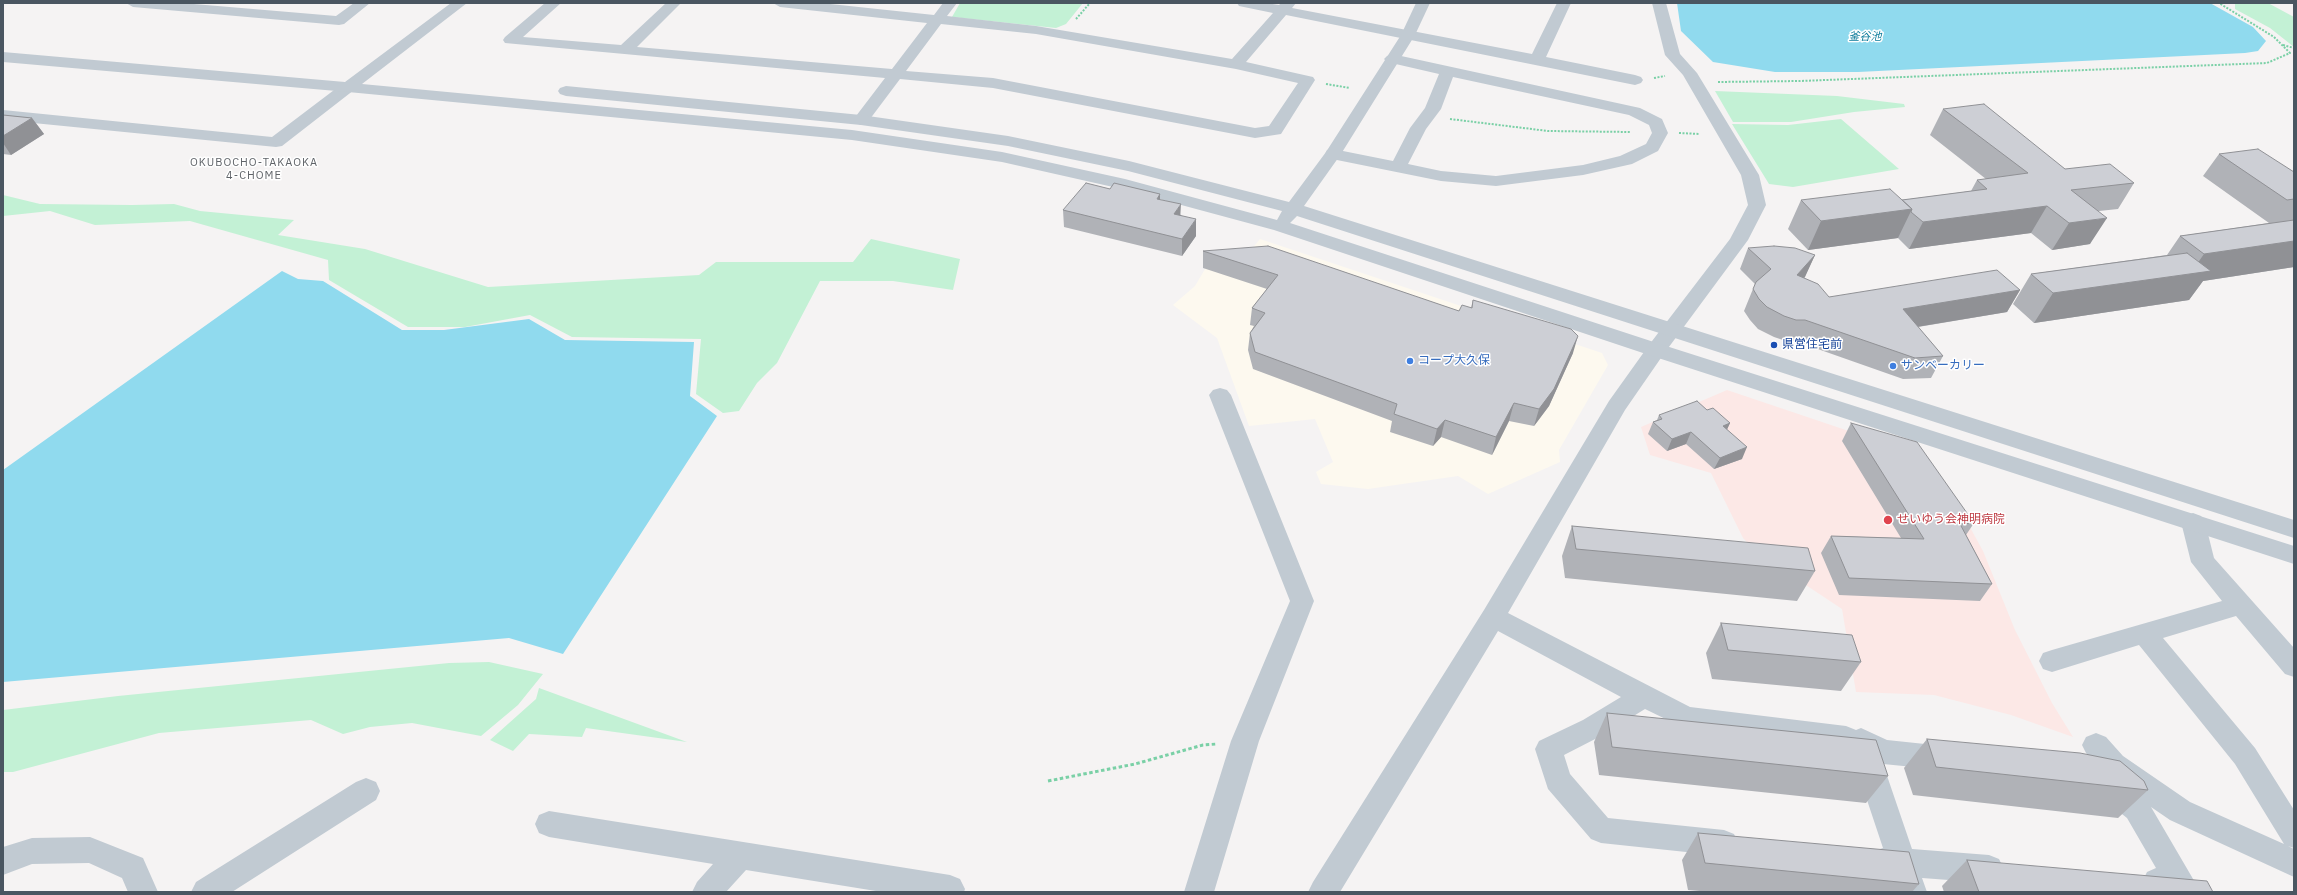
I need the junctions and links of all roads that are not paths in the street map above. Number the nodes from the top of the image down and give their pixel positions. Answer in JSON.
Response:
{"nodes":[{"id":1,"x":132,"y":3,"type":"edge"},
{"id":2,"x":363,"y":3,"type":"edge"},
{"id":3,"x":460,"y":3,"type":"edge"},
{"id":4,"x":554,"y":3,"type":"edge"},
{"id":5,"x":674,"y":3,"type":"edge"},
{"id":6,"x":780,"y":3,"type":"edge"},
{"id":7,"x":950,"y":3,"type":"edge"},
{"id":8,"x":1244,"y":3,"type":"edge"},
{"id":9,"x":1423,"y":3,"type":"edge"},
{"id":10,"x":1564,"y":3,"type":"edge"},
{"id":11,"x":1659,"y":3,"type":"edge"},
{"id":12,"x":1286,"y":6,"type":"edge"},
{"id":13,"x":937,"y":19,"type":"junction"},
{"id":14,"x":1408,"y":35,"type":"junction"},
{"id":15,"x":3,"y":43,"type":"edge"},
{"id":16,"x":624,"y":51,"type":"junction"},
{"id":17,"x":3,"y":57,"type":"edge"},
{"id":18,"x":1392,"y":59,"type":"junction"},
{"id":19,"x":1537,"y":60,"type":"junction"},
{"id":20,"x":1236,"y":64,"type":"junction"},
{"id":21,"x":1448,"y":71,"type":"junction"},
{"id":22,"x":365,"y":74,"type":"junction"},
{"id":23,"x":895,"y":75,"type":"junction"},
{"id":24,"x":1635,"y":80,"type":"road end"},
{"id":25,"x":348,"y":86,"type":"junction"},
{"id":26,"x":521,"y":88,"type":"dead end"},
{"id":27,"x":552,"y":90,"type":"dead end"},
{"id":28,"x":3,"y":115,"type":"edge"},
{"id":29,"x":861,"y":120,"type":"junction"},
{"id":30,"x":1333,"y":154,"type":"junction"},
{"id":31,"x":1398,"y":168,"type":"junction"},
{"id":32,"x":1294,"y":208,"type":"junction"},
{"id":33,"x":1280,"y":226,"type":"junction"},
{"id":34,"x":1671,"y":331,"type":"junction"},
{"id":35,"x":1656,"y":350,"type":"junction"},
{"id":36,"x":1220,"y":395,"type":"dead end"},
{"id":37,"x":2193,"y":522,"type":"junction"},
{"id":38,"x":2294,"y":529,"type":"edge"},
{"id":39,"x":2294,"y":555,"type":"edge"},
{"id":40,"x":2241,"y":605,"type":"junction"},
{"id":41,"x":1493,"y":616,"type":"junction"},
{"id":42,"x":2144,"y":633,"type":"junction"},
{"id":43,"x":2052,"y":661,"type":"dead end"},
{"id":44,"x":2294,"y":666,"type":"edge"},
{"id":45,"x":1644,"y":696,"type":"junction"},
{"id":46,"x":1861,"y":740,"type":"junction"},
{"id":47,"x":2096,"y":745,"type":"dead end"},
{"id":48,"x":1968,"y":760,"type":"edge"},
{"id":49,"x":2083,"y":774,"type":"edge"},
{"id":50,"x":366,"y":791,"type":"dead end"},
{"id":51,"x":548,"y":824,"type":"dead end"},
{"id":52,"x":2294,"y":836,"type":"edge"},
{"id":53,"x":1752,"y":846,"type":"edge"},
{"id":54,"x":740,"y":855,"type":"junction"},
{"id":55,"x":1863,"y":859,"type":"edge"},
{"id":56,"x":3,"y":861,"type":"edge"},
{"id":57,"x":1902,"y":863,"type":"junction"},
{"id":58,"x":2294,"y":863,"type":"edge"},
{"id":59,"x":2014,"y":871,"type":"edge"},
{"id":60,"x":2133,"y":880,"type":"edge"},
{"id":61,"x":143,"y":892,"type":"edge"},
{"id":62,"x":206,"y":892,"type":"edge"},
{"id":63,"x":707,"y":892,"type":"edge"},
{"id":64,"x":948,"y":892,"type":"edge"},
{"id":65,"x":1199,"y":892,"type":"edge"},
{"id":66,"x":1323,"y":892,"type":"edge"},
{"id":67,"x":1912,"y":892,"type":"edge"}],
"edges":[{"from":1,"to":2,"type":"street"},
{"from":3,"to":22,"type":"street"},
{"from":4,"to":16,"type":"street"},
{"from":5,"to":16,"type":"street"},
{"from":6,"to":13,"type":"street"},
{"from":7,"to":13,"type":"street"},
{"from":8,"to":12,"type":"street"},
{"from":9,"to":14,"type":"street"},
{"from":10,"to":19,"type":"street"},
{"from":11,"to":34,"type":"street"},
{"from":12,"to":14,"type":"street"},
{"from":12,"to":20,"type":"street"},
{"from":13,"to":20,"type":"street"},
{"from":13,"to":23,"type":"street"},
{"from":14,"to":18,"type":"street"},
{"from":14,"to":19,"type":"street"},
{"from":15,"to":22,"type":"street"},
{"from":16,"to":23,"type":"street"},
{"from":17,"to":25,"type":"street"},
{"from":18,"to":21,"type":"street"},
{"from":18,"to":30,"type":"street"},
{"from":19,"to":24,"type":"street"},
{"from":20,"to":23,"type":"street"},
{"from":21,"to":31,"type":"street"},
{"from":21,"to":31,"type":"street"},
{"from":22,"to":25,"type":"street"},
{"from":22,"to":26,"type":"street"},
{"from":23,"to":29,"type":"street"},
{"from":25,"to":28,"type":"street"},
{"from":25,"to":33,"type":"street"},
{"from":27,"to":29,"type":"street"},
{"from":29,"to":32,"type":"street"},
{"from":30,"to":31,"type":"street"},
{"from":30,"to":32,"type":"street"},
{"from":32,"to":33,"type":"street"},
{"from":32,"to":34,"type":"street"},
{"from":33,"to":35,"type":"street"},
{"from":34,"to":35,"type":"street"},
{"from":34,"to":38,"type":"street"},
{"from":35,"to":37,"type":"street"},
{"from":35,"to":41,"type":"street"},
{"from":36,"to":65,"type":"street"},
{"from":37,"to":39,"type":"street"},
{"from":37,"to":40,"type":"street"},
{"from":40,"to":42,"type":"street"},
{"from":40,"to":44,"type":"street"},
{"from":41,"to":45,"type":"street"},
{"from":41,"to":66,"type":"street"},
{"from":42,"to":43,"type":"street"},
{"from":42,"to":52,"type":"street"},
{"from":45,"to":46,"type":"street"},
{"from":45,"to":53,"type":"street"},
{"from":46,"to":48,"type":"street"},
{"from":46,"to":57,"type":"street"},
{"from":47,"to":58,"type":"street"},
{"from":49,"to":60,"type":"street"},
{"from":50,"to":62,"type":"street"},
{"from":51,"to":54,"type":"street"},
{"from":54,"to":63,"type":"street"},
{"from":54,"to":64,"type":"street"},
{"from":55,"to":57,"type":"street"},
{"from":56,"to":61,"type":"street"},
{"from":57,"to":59,"type":"street"},
{"from":57,"to":67,"type":"street"}]}
